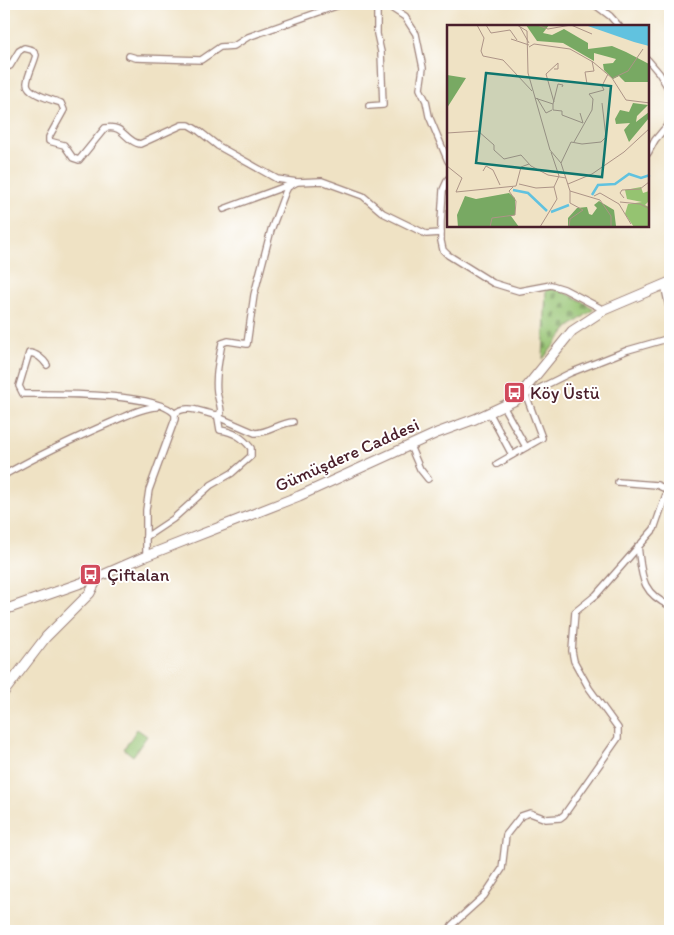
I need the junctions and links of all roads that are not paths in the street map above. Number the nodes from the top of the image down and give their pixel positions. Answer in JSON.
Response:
{"nodes":[{"id":1,"x":342,"y":4,"type":"edge"},
{"id":2,"x":377,"y":4,"type":"edge"},
{"id":3,"x":385,"y":4,"type":"edge"},
{"id":4,"x":594,"y":4,"type":"edge"},
{"id":5,"x":618,"y":25,"type":"edge"},
{"id":6,"x":129,"y":56,"type":"dead end"},
{"id":7,"x":649,"y":61,"type":"edge"},
{"id":8,"x":4,"y":68,"type":"edge"},
{"id":9,"x":670,"y":91,"type":"edge"},
{"id":10,"x":368,"y":106,"type":"dead end"},
{"id":11,"x":670,"y":122,"type":"edge"},
{"id":12,"x":649,"y":151,"type":"edge"},
{"id":13,"x":447,"y":158,"type":"edge"},
{"id":14,"x":447,"y":181,"type":"edge"},
{"id":15,"x":297,"y":182,"type":"junction"},
{"id":16,"x":224,"y":209,"type":"dead end"},
{"id":17,"x":441,"y":233,"type":"junction"},
{"id":18,"x":667,"y":283,"type":"edge"},
{"id":19,"x":670,"y":304,"type":"edge"},
{"id":20,"x":604,"y":310,"type":"junction"},
{"id":21,"x":670,"y":312,"type":"edge"},
{"id":22,"x":670,"y":338,"type":"edge"},
{"id":23,"x":47,"y":365,"type":"dead end"},
{"id":24,"x":526,"y":395,"type":"junction"},
{"id":25,"x":516,"y":400,"type":"junction"},
{"id":26,"x":163,"y":406,"type":"junction"},
{"id":27,"x":504,"y":406,"type":"junction"},
{"id":28,"x":489,"y":412,"type":"junction"},
{"id":29,"x":175,"y":414,"type":"junction"},
{"id":30,"x":218,"y":417,"type":"junction"},
{"id":31,"x":292,"y":422,"type":"dead end"},
{"id":32,"x":410,"y":446,"type":"junction"},
{"id":33,"x":526,"y":447,"type":"junction"},
{"id":34,"x":512,"y":455,"type":"junction"},
{"id":35,"x":497,"y":464,"type":"dead end"},
{"id":36,"x":4,"y":474,"type":"edge"},
{"id":37,"x":428,"y":479,"type":"dead end"},
{"id":38,"x":618,"y":482,"type":"dead end"},
{"id":39,"x":670,"y":483,"type":"edge"},
{"id":40,"x":668,"y":490,"type":"junction"},
{"id":41,"x":146,"y":537,"type":"junction"},
{"id":42,"x":638,"y":546,"type":"junction"},
{"id":43,"x":146,"y":556,"type":"junction"},
{"id":44,"x":98,"y":578,"type":"junction"},
{"id":45,"x":670,"y":606,"type":"edge"},
{"id":46,"x":4,"y":610,"type":"edge"},
{"id":47,"x":4,"y":692,"type":"edge"},
{"id":48,"x":449,"y":931,"type":"edge"}],
"edges":[{"from":1,"to":6,"type":"street"},
{"from":2,"to":10,"type":"street"},
{"from":3,"to":13,"type":"street"},
{"from":4,"to":5,"type":"street"},
{"from":7,"to":9,"type":"street"},
{"from":8,"to":15,"type":"street"},
{"from":11,"to":12,"type":"street"},
{"from":14,"to":17,"type":"street"},
{"from":15,"to":16,"type":"street"},
{"from":15,"to":17,"type":"street"},
{"from":15,"to":30,"type":"street"},
{"from":17,"to":20,"type":"street"},
{"from":18,"to":19,"type":"street"},
{"from":18,"to":20,"type":"street","name":"Gümüşdere Caddesi"},
{"from":19,"to":21,"type":"street"},
{"from":20,"to":25,"type":"street","name":"Gümüşdere Caddesi"},
{"from":22,"to":24,"type":"street"},
{"from":23,"to":26,"type":"street"},
{"from":24,"to":25,"type":"street"},
{"from":24,"to":33,"type":"street"},
{"from":25,"to":27,"type":"street","name":"Gümüşdere Caddesi"},
{"from":26,"to":29,"type":"street"},
{"from":26,"to":36,"type":"street"},
{"from":27,"to":28,"type":"street","name":"Gümüşdere Caddesi"},
{"from":27,"to":33,"type":"street"},
{"from":28,"to":32,"type":"street","name":"Gümüşdere Caddesi"},
{"from":28,"to":34,"type":"street"},
{"from":29,"to":30,"type":"street"},
{"from":29,"to":41,"type":"street"},
{"from":30,"to":31,"type":"street"},
{"from":30,"to":41,"type":"street"},
{"from":32,"to":37,"type":"street"},
{"from":32,"to":43,"type":"street","name":"Gümüşdere Caddesi"},
{"from":33,"to":34,"type":"street"},
{"from":34,"to":35,"type":"street"},
{"from":38,"to":40,"type":"street"},
{"from":39,"to":40,"type":"street"},
{"from":40,"to":42,"type":"street"},
{"from":41,"to":43,"type":"street"},
{"from":42,"to":45,"type":"street"},
{"from":42,"to":48,"type":"street"},
{"from":43,"to":44,"type":"street","name":"Gümüşdere Caddesi"},
{"from":44,"to":46,"type":"street","name":"Gümüşdere Caddesi"},
{"from":44,"to":47,"type":"street"}]}
